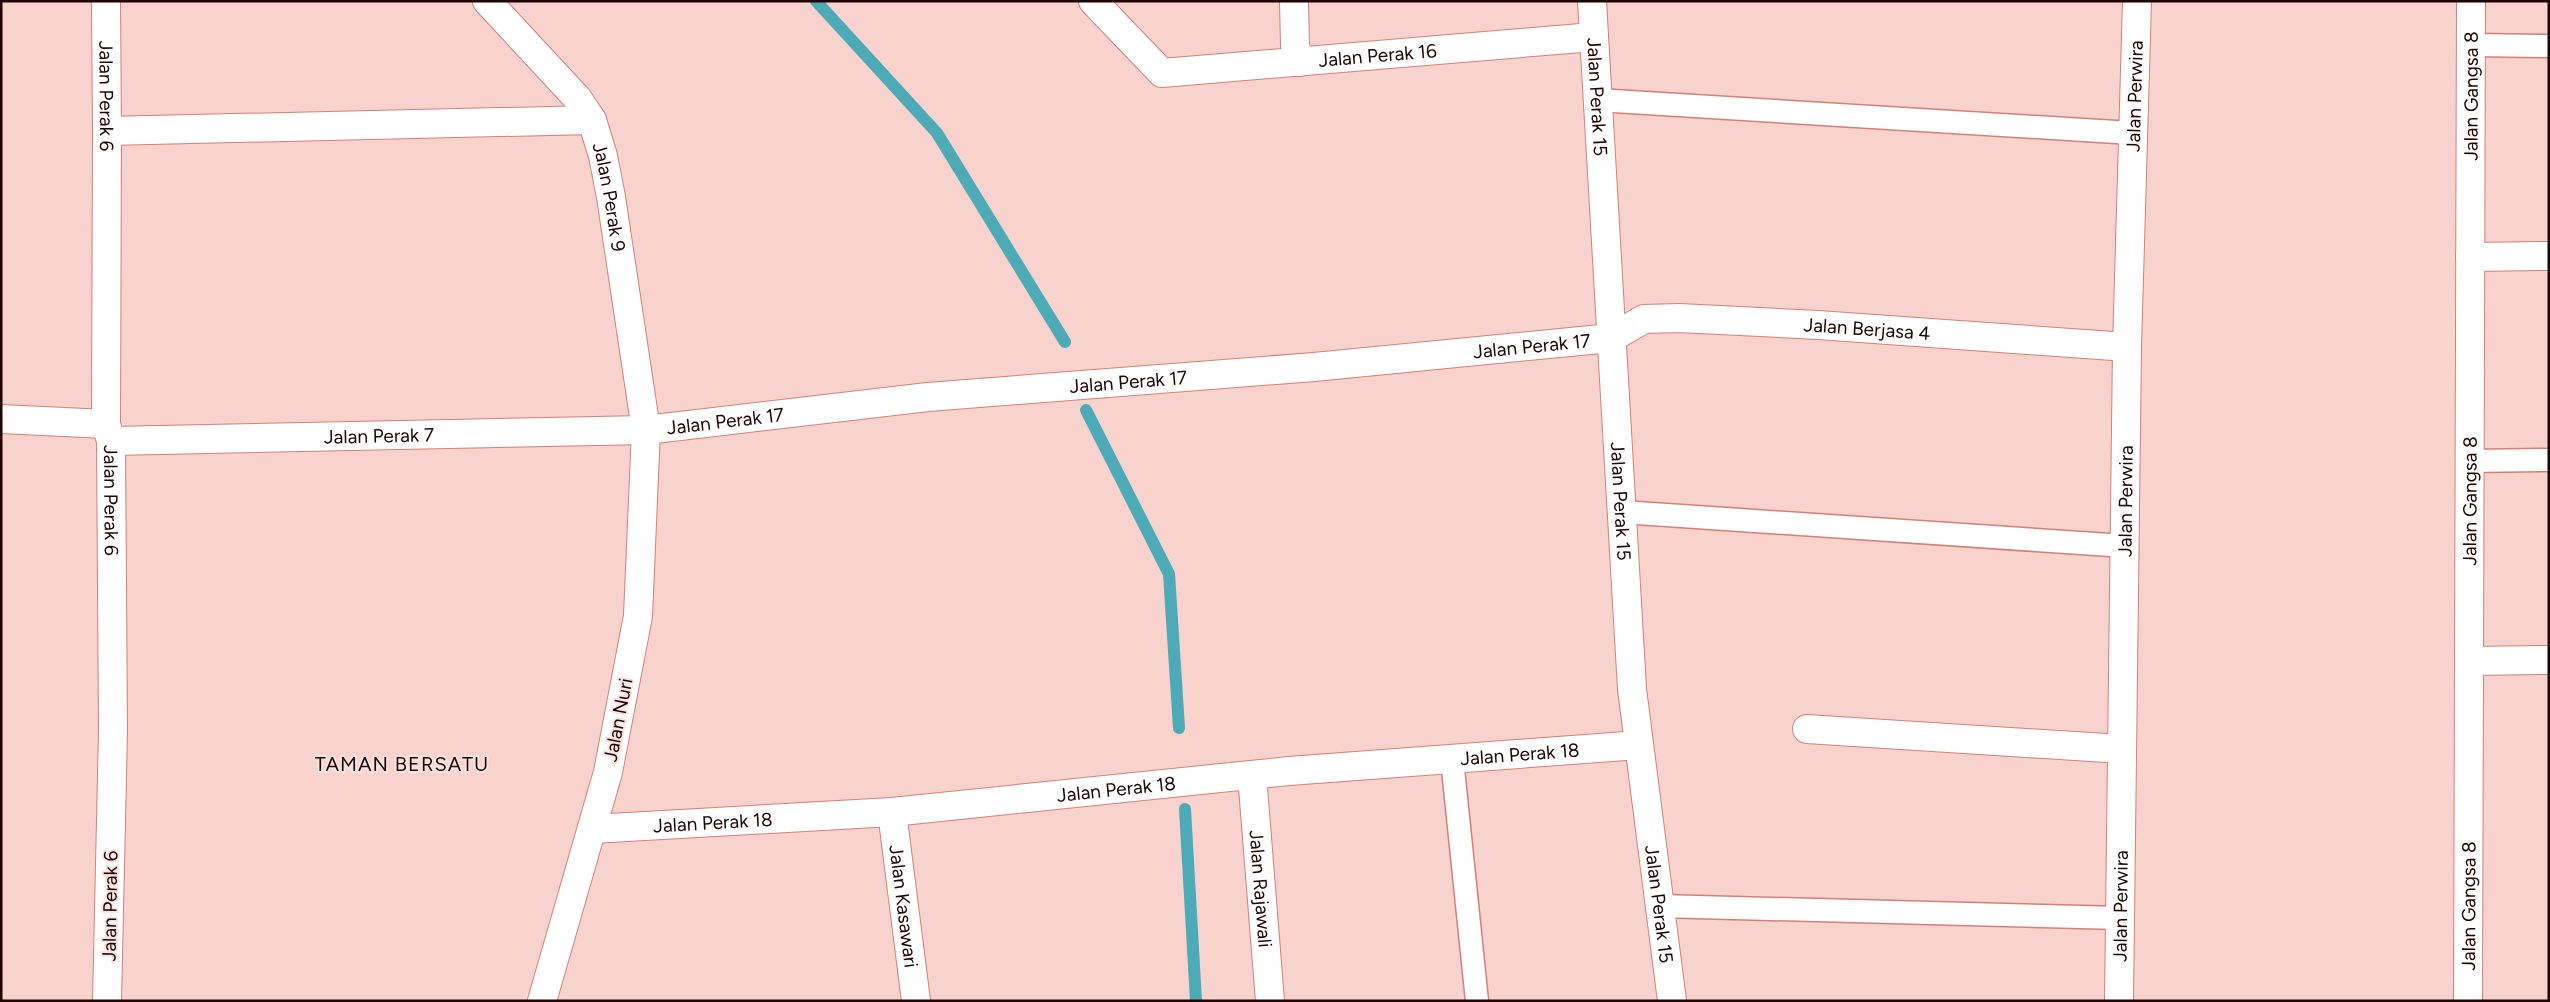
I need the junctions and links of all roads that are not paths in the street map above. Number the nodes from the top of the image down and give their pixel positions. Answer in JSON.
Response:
{"nodes":[{"id":1,"x":106,"y":1,"type":"edge"},
{"id":2,"x":487,"y":1,"type":"edge"},
{"id":3,"x":1093,"y":1,"type":"edge"},
{"id":4,"x":1294,"y":1,"type":"edge"},
{"id":5,"x":1592,"y":1,"type":"edge"},
{"id":6,"x":2137,"y":1,"type":"edge"},
{"id":7,"x":2471,"y":1,"type":"edge"},
{"id":8,"x":1593,"y":37,"type":"junction"},
{"id":9,"x":2471,"y":45,"type":"junction"},
{"id":10,"x":2549,"y":46,"type":"edge"},
{"id":11,"x":1300,"y":62,"type":"junction"},
{"id":12,"x":1597,"y":100,"type":"junction"},
{"id":13,"x":592,"y":120,"type":"junction"},
{"id":14,"x":108,"y":131,"type":"junction"},
{"id":15,"x":2132,"y":133,"type":"junction"},
{"id":16,"x":2549,"y":256,"type":"edge"},
{"id":17,"x":2470,"y":257,"type":"junction"},
{"id":18,"x":1611,"y":338,"type":"junction"},
{"id":19,"x":2127,"y":347,"type":"junction"},
{"id":20,"x":1,"y":419,"type":"edge"},
{"id":21,"x":646,"y":430,"type":"junction"},
{"id":22,"x":108,"y":432,"type":"junction"},
{"id":23,"x":2549,"y":460,"type":"edge"},
{"id":24,"x":2470,"y":461,"type":"junction"},
{"id":25,"x":1622,"y":512,"type":"junction"},
{"id":26,"x":2125,"y":546,"type":"junction"},
{"id":27,"x":2549,"y":660,"type":"edge"},
{"id":28,"x":2469,"y":661,"type":"junction"},
{"id":29,"x":1807,"y":729,"type":"dead end"},
{"id":30,"x":1639,"y":745,"type":"junction"},
{"id":31,"x":2122,"y":749,"type":"junction"},
{"id":32,"x":1452,"y":759,"type":"junction"},
{"id":33,"x":1252,"y":775,"type":"junction"},
{"id":34,"x":892,"y":812,"type":"junction"},
{"id":35,"x":592,"y":829,"type":"junction"},
{"id":36,"x":1660,"y":906,"type":"junction"},
{"id":37,"x":2120,"y":918,"type":"junction"},
{"id":38,"x":107,"y":1001,"type":"edge"},
{"id":39,"x":542,"y":1001,"type":"edge"},
{"id":40,"x":916,"y":1001,"type":"edge"},
{"id":41,"x":1270,"y":1001,"type":"edge"},
{"id":42,"x":1476,"y":1001,"type":"edge"},
{"id":43,"x":1672,"y":1001,"type":"edge"},
{"id":44,"x":2119,"y":1001,"type":"edge"},
{"id":45,"x":2468,"y":1001,"type":"edge"}],
"edges":[{"from":1,"to":14,"type":"street","name":"Jalan Perak 6"},
{"from":2,"to":13,"type":"street","name":"Jalan Perak 9"},
{"from":3,"to":11,"type":"street","name":"Jalan Perak 16"},
{"from":4,"to":11,"type":"street"},
{"from":5,"to":8,"type":"street","name":"Jalan Perak 15"},
{"from":6,"to":15,"type":"street","name":"Jalan Perwira"},
{"from":7,"to":9,"type":"street","name":"Jalan Gangsa 8"},
{"from":8,"to":11,"type":"street","name":"Jalan Perak 16"},
{"from":8,"to":12,"type":"street","name":"Jalan Perak 15"},
{"from":9,"to":10,"type":"lane"},
{"from":9,"to":17,"type":"street","name":"Jalan Gangsa 8"},
{"from":12,"to":15,"type":"lane"},
{"from":12,"to":18,"type":"street","name":"Jalan Perak 15"},
{"from":13,"to":14,"type":"street"},
{"from":13,"to":21,"type":"street","name":"Jalan Perak 9"},
{"from":14,"to":22,"type":"street","name":"Jalan Perak 6"},
{"from":15,"to":19,"type":"street","name":"Jalan Perwira"},
{"from":16,"to":17,"type":"street"},
{"from":17,"to":24,"type":"street","name":"Jalan Gangsa 8"},
{"from":18,"to":19,"type":"street","name":"Jalan Berjasa 4"},
{"from":18,"to":21,"type":"street","name":"Jalan Perak 17"},
{"from":18,"to":25,"type":"street","name":"Jalan Perak 15"},
{"from":19,"to":26,"type":"street","name":"Jalan Perwira"},
{"from":20,"to":22,"type":"street","name":"Jalan Perak 7"},
{"from":21,"to":22,"type":"street","name":"Jalan Perak 7"},
{"from":21,"to":35,"type":"street","name":"Jalan Nuri"},
{"from":22,"to":38,"type":"street","name":"Jalan Perak 6"},
{"from":23,"to":24,"type":"lane"},
{"from":24,"to":28,"type":"street","name":"Jalan Gangsa 8"},
{"from":25,"to":26,"type":"lane"},
{"from":25,"to":30,"type":"street","name":"Jalan Perak 15"},
{"from":26,"to":31,"type":"street","name":"Jalan Perwira"},
{"from":27,"to":28,"type":"street"},
{"from":28,"to":45,"type":"street","name":"Jalan Gangsa 8"},
{"from":29,"to":31,"type":"street"},
{"from":30,"to":32,"type":"street","name":"Jalan Perak 18"},
{"from":30,"to":36,"type":"street","name":"Jalan Perak 15"},
{"from":31,"to":37,"type":"street","name":"Jalan Perwira"},
{"from":32,"to":33,"type":"street","name":"Jalan Perak 18"},
{"from":32,"to":42,"type":"lane"},
{"from":33,"to":34,"type":"street","name":"Jalan Perak 18"},
{"from":33,"to":41,"type":"street","name":"Jalan Rajawali"},
{"from":34,"to":35,"type":"street","name":"Jalan Perak 18"},
{"from":34,"to":40,"type":"street","name":"Jalan Kasawari"},
{"from":35,"to":39,"type":"street","name":"Jalan Nuri"},
{"from":36,"to":37,"type":"lane"},
{"from":36,"to":43,"type":"street","name":"Jalan Perak 15"},
{"from":37,"to":44,"type":"street","name":"Jalan Perwira"}]}
